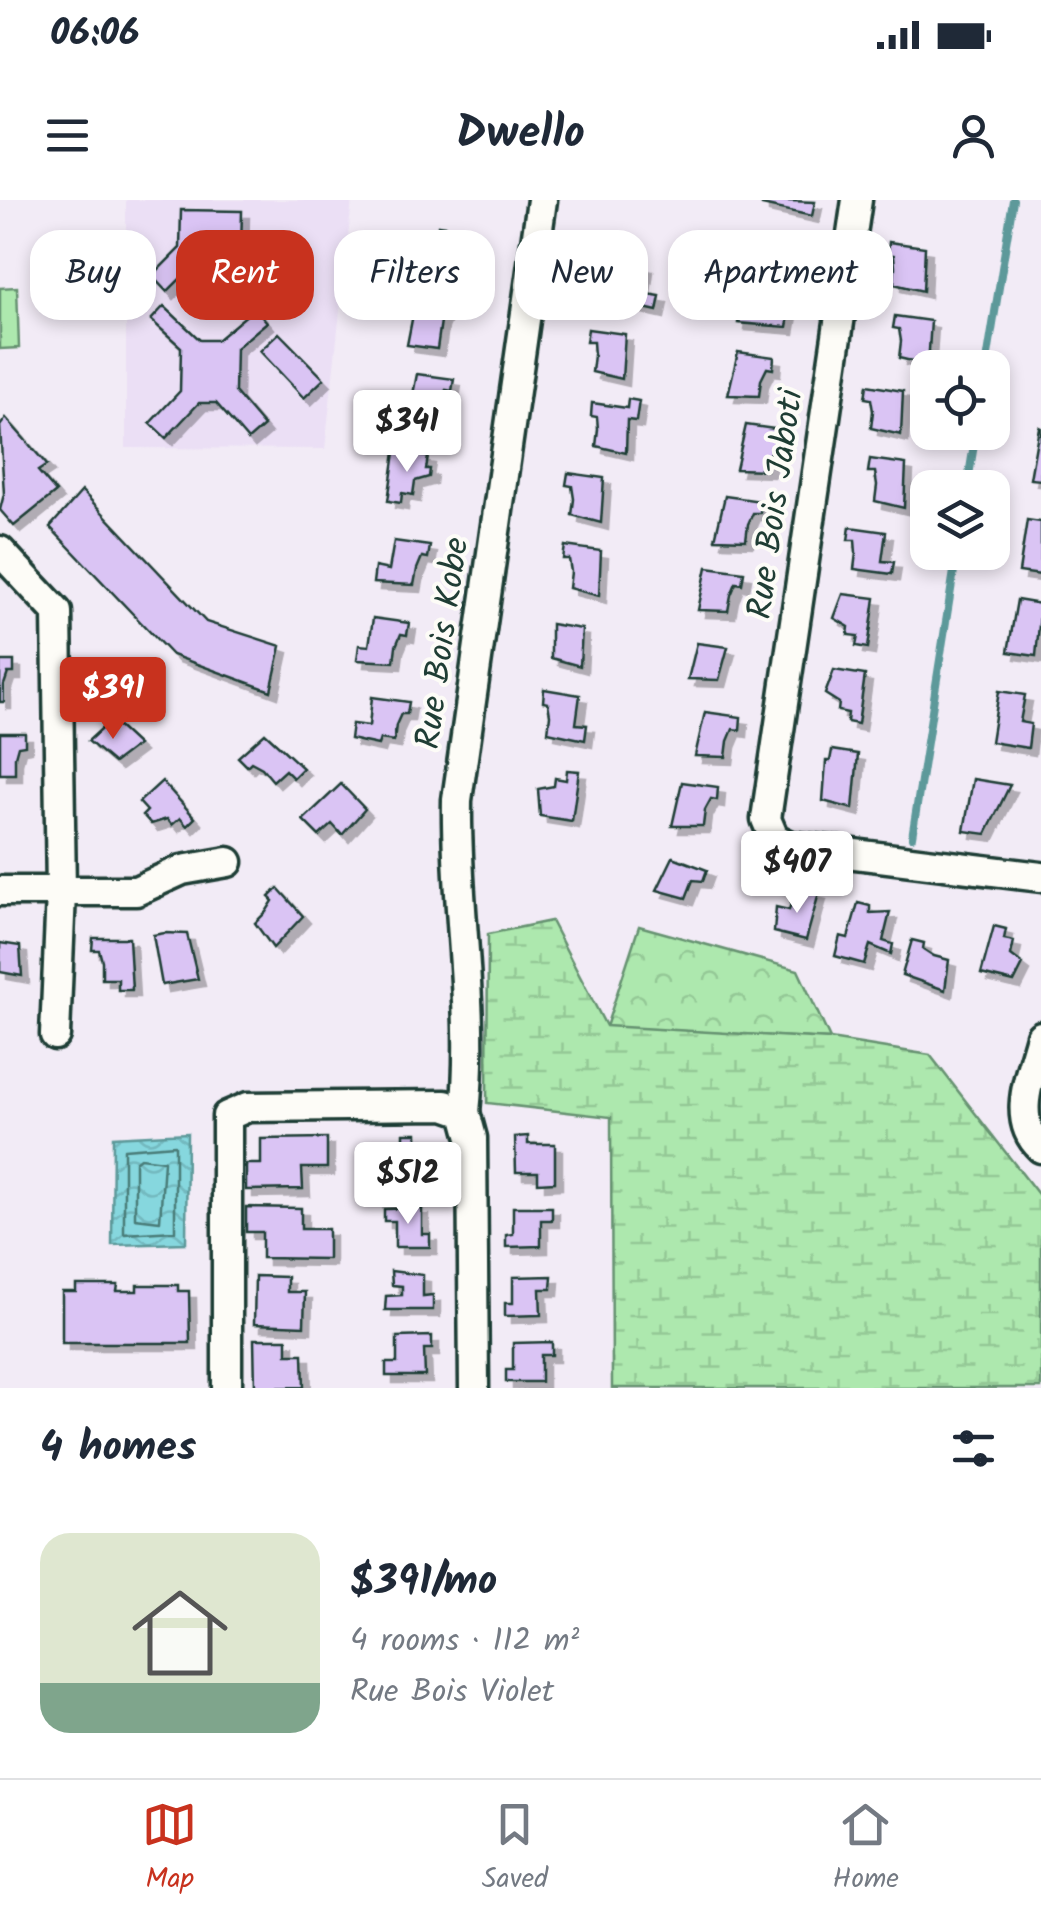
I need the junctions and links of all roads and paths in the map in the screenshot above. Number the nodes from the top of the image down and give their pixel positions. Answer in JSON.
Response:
{"nodes":[{"id":1,"x":542,"y":200,"type":"edge"},
{"id":2,"x":857,"y":200,"type":"edge"},
{"id":3,"x":0,"y":551,"type":"edge"},
{"id":4,"x":228,"y":862,"type":"dead end"},
{"id":5,"x":1041,"y":876,"type":"edge"},
{"id":6,"x":0,"y":891,"type":"edge"},
{"id":7,"x":61,"y":893,"type":"junction"},
{"id":8,"x":54,"y":1035,"type":"dead end"},
{"id":9,"x":1041,"y":1036,"type":"edge"},
{"id":10,"x":466,"y":1112,"type":"junction"},
{"id":11,"x":1041,"y":1148,"type":"edge"},
{"id":12,"x":226,"y":1388,"type":"edge"},
{"id":13,"x":474,"y":1388,"type":"edge"}],
"edges":[{"from":1,"to":10,"type":"street","name":"Rue Bois Kobe"},
{"from":2,"to":5,"type":"street","name":"Rue Bois Jaboti"},
{"from":3,"to":7,"type":"street"},
{"from":4,"to":7,"type":"street"},
{"from":6,"to":7,"type":"street"},
{"from":7,"to":8,"type":"street"},
{"from":9,"to":11,"type":"street"},
{"from":10,"to":12,"type":"street"},
{"from":10,"to":13,"type":"street","name":"Rue Bois Kobe"}]}
